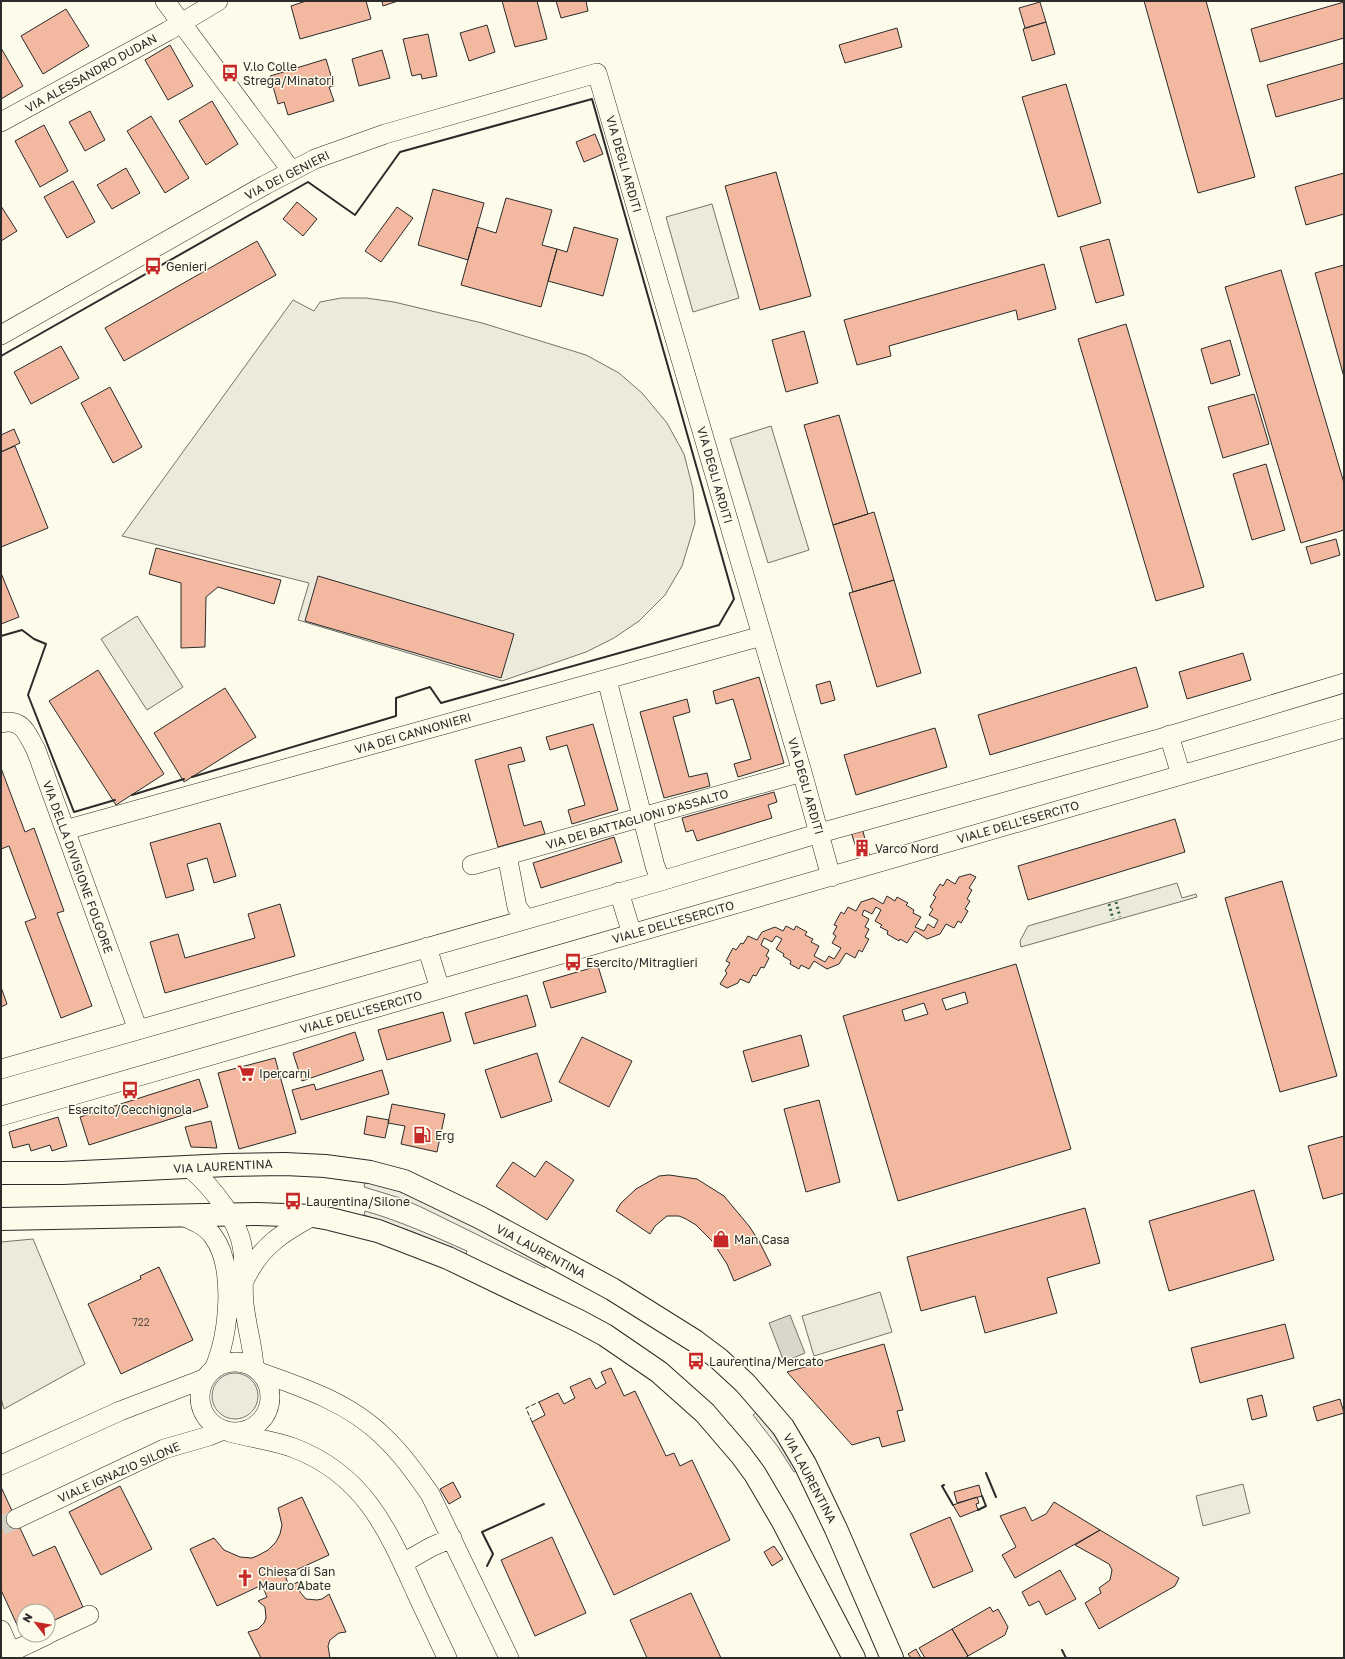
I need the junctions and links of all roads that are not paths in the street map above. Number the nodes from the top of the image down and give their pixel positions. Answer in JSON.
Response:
{"nodes":[{"id":1,"x":165,"y":1,"type":"edge"},
{"id":2,"x":218,"y":1,"type":"edge"},
{"id":3,"x":181,"y":23,"type":"junction"},
{"id":4,"x":597,"y":73,"type":"joint"},
{"id":5,"x":1,"y":122,"type":"edge"},
{"id":6,"x":291,"y":170,"type":"junction"},
{"id":7,"x":1,"y":335,"type":"edge"},
{"id":8,"x":762,"y":636,"type":"junction"},
{"id":9,"x":607,"y":680,"type":"junction"},
{"id":10,"x":1344,"y":683,"type":"edge"},
{"id":11,"x":1,"y":723,"type":"edge"},
{"id":12,"x":1344,"y":728,"type":"edge"},
{"id":13,"x":1169,"y":735,"type":"junction"},
{"id":14,"x":802,"y":772,"type":"junction"},
{"id":15,"x":1181,"y":775,"type":"junction"},
{"id":16,"x":643,"y":818,"type":"junction"},
{"id":17,"x":65,"y":830,"type":"junction"},
{"id":18,"x":820,"y":833,"type":"junction"},
{"id":19,"x":507,"y":855,"type":"junction"},
{"id":20,"x":472,"y":865,"type":"dead end"},
{"id":21,"x":831,"y":877,"type":"junction"},
{"id":22,"x":661,"y":881,"type":"junction"},
{"id":23,"x":619,"y":892,"type":"junction"},
{"id":24,"x":526,"y":919,"type":"junction"},
{"id":25,"x":632,"y":934,"type":"junction"},
{"id":26,"x":427,"y":947,"type":"junction"},
{"id":27,"x":440,"y":989,"type":"junction"},
{"id":28,"x":138,"y":1030,"type":"junction"},
{"id":29,"x":1,"y":1069,"type":"edge"},
{"id":30,"x":1,"y":1116,"type":"edge"},
{"id":31,"x":190,"y":1168,"type":"junction"},
{"id":32,"x":1,"y":1173,"type":"edge"},
{"id":33,"x":229,"y":1214,"type":"junction"},
{"id":34,"x":180,"y":1215,"type":"junction"},
{"id":35,"x":312,"y":1216,"type":"junction"},
{"id":36,"x":1,"y":1219,"type":"edge"},
{"id":37,"x":245,"y":1278,"type":"junction"},
{"id":38,"x":258,"y":1370,"type":"junction"},
{"id":39,"x":210,"y":1373,"type":"junction"},
{"id":40,"x":226,"y":1431,"type":"junction"},
{"id":41,"x":1,"y":1465,"type":"edge"},
{"id":42,"x":16,"y":1519,"type":"tunnel mouth"},
{"id":43,"x":452,"y":1538,"type":"junction"},
{"id":44,"x":403,"y":1563,"type":"junction"},
{"id":45,"x":89,"y":1615,"type":"dead end"},
{"id":46,"x":1,"y":1630,"type":"edge"},
{"id":47,"x":56,"y":1631,"type":"edge"},
{"id":48,"x":33,"y":1643,"type":"edge"},
{"id":49,"x":12,"y":1655,"type":"edge"},
{"id":50,"x":447,"y":1658,"type":"edge"},
{"id":51,"x":509,"y":1658,"type":"edge"},
{"id":52,"x":854,"y":1658,"type":"edge"},
{"id":53,"x":892,"y":1658,"type":"edge"}],
"edges":[{"from":1,"to":3,"type":"street"},
{"from":2,"to":3,"type":"street","name":"VIA ALESSANDRO DUDAN"},
{"from":3,"to":5,"type":"street","name":"VIA ALESSANDRO DUDAN"},
{"from":3,"to":6,"type":"street"},
{"from":4,"to":6,"type":"street","name":"VIA DEI GENIERI"},
{"from":4,"to":8,"type":"street","name":"VIA DEGLI ARDITI"},
{"from":6,"to":7,"type":"street","name":"VIA DEI GENIERI"},
{"from":8,"to":9,"type":"street","name":"VIA DEI CANNONIERI"},
{"from":8,"to":14,"type":"street","name":"VIA DEGLI ARDITI"},
{"from":9,"to":16,"type":"street"},
{"from":9,"to":17,"type":"street","name":"VIA DEI CANNONIERI"},
{"from":10,"to":13,"type":"street"},
{"from":11,"to":17,"type":"street","name":"VIA DELLA DIVISIONE FOLGORE"},
{"from":12,"to":15,"type":"street","name":"VIALE DELL'ESERCITO"},
{"from":13,"to":15,"type":"street"},
{"from":13,"to":18,"type":"street"},
{"from":14,"to":16,"type":"street","name":"VIA DEI BATTAGLIONI D'ASSALTO"},
{"from":14,"to":18,"type":"street","name":"VIA DEGLI ARDITI"},
{"from":15,"to":21,"type":"street","name":"VIALE DELL'ESERCITO"},
{"from":16,"to":19,"type":"street","name":"VIA DEI BATTAGLIONI D'ASSALTO"},
{"from":16,"to":22,"type":"street"},
{"from":17,"to":28,"type":"street","name":"VIA DELLA DIVISIONE FOLGORE"},
{"from":18,"to":21,"type":"street","name":"VIA DEGLI ARDITI"},
{"from":18,"to":22,"type":"street"},
{"from":19,"to":20,"type":"street","name":"VIA DEI BATTAGLIONI D'ASSALTO"},
{"from":19,"to":24,"type":"street"},
{"from":21,"to":25,"type":"street","name":"VIALE DELL'ESERCITO"},
{"from":22,"to":23,"type":"street"},
{"from":23,"to":24,"type":"street"},
{"from":23,"to":25,"type":"street"},
{"from":24,"to":26,"type":"street"},
{"from":25,"to":27,"type":"street","name":"VIALE DELL'ESERCITO"},
{"from":26,"to":27,"type":"street"},
{"from":26,"to":28,"type":"street"},
{"from":27,"to":30,"type":"street","name":"VIALE DELL'ESERCITO"},
{"from":28,"to":29,"type":"street"},
{"from":31,"to":32,"type":"main road","name":"VIA LAURENTINA"},
{"from":31,"to":33,"type":"street"},
{"from":31,"to":53,"type":"main road","name":"VIA LAURENTINA"},
{"from":33,"to":34,"type":"main road"},
{"from":33,"to":35,"type":"main road"},
{"from":33,"to":37,"type":"street"},
{"from":34,"to":36,"type":"main road"},
{"from":34,"to":39,"type":"street"},
{"from":35,"to":37,"type":"street"},
{"from":35,"to":52,"type":"main road"},
{"from":37,"to":38,"type":"street"},
{"from":38,"to":39,"type":"street"},
{"from":38,"to":40,"type":"street"},
{"from":38,"to":43,"type":"street"},
{"from":39,"to":40,"type":"street"},
{"from":39,"to":41,"type":"street"},
{"from":40,"to":42,"type":"street","name":"VIALE IGNAZIO SILONE"},
{"from":40,"to":44,"type":"street"},
{"from":43,"to":44,"type":"street"},
{"from":43,"to":51,"type":"street"},
{"from":44,"to":50,"type":"street"},
{"from":45,"to":47,"type":"street"},
{"from":46,"to":49,"type":"street"},
{"from":48,"to":49,"type":"street"}]}
